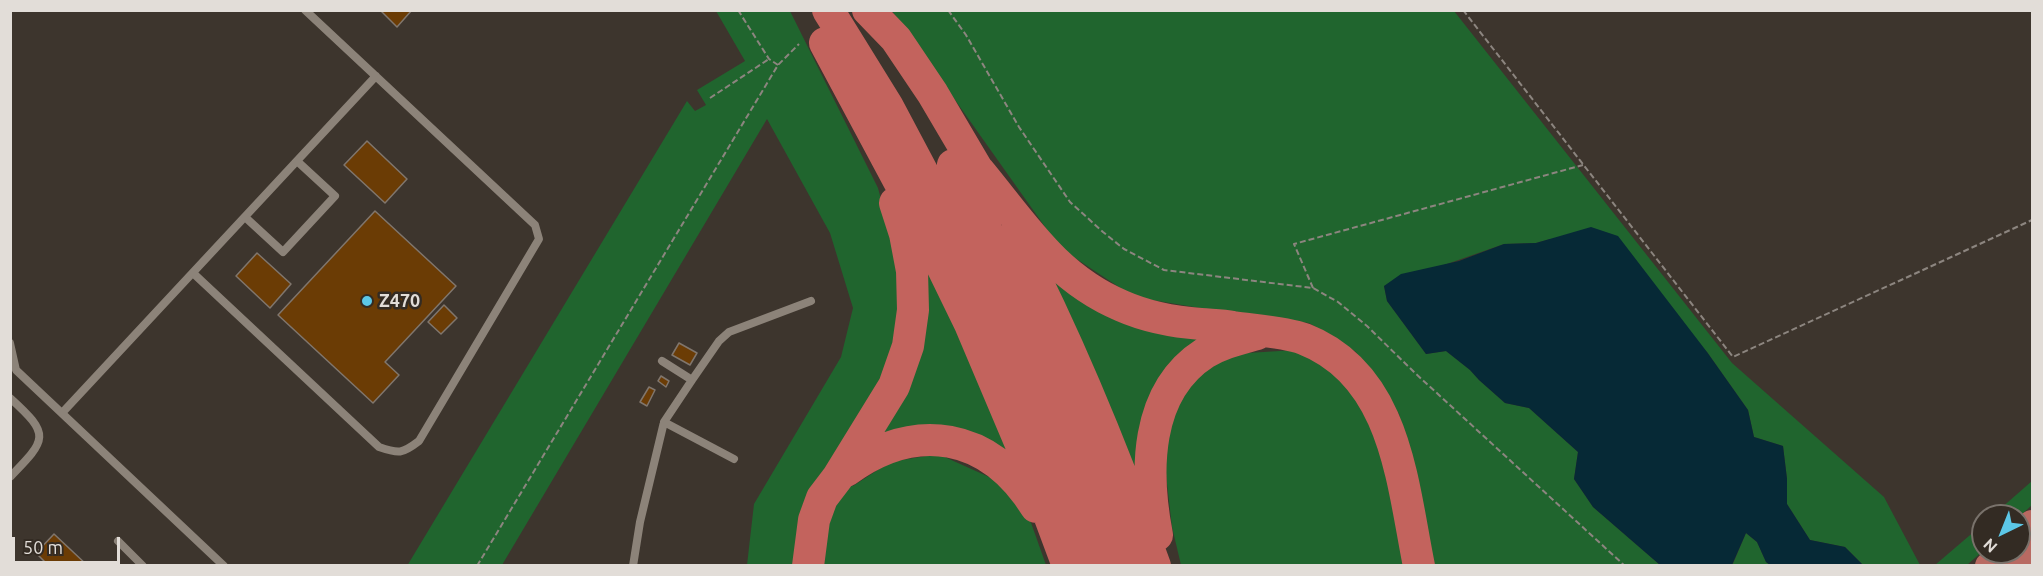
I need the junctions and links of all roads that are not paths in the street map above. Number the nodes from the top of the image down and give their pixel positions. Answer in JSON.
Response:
{"nodes":[{"id":1,"x":305,"y":10,"type":"edge"},
{"id":2,"x":808,"y":10,"type":"edge"},
{"id":3,"x":828,"y":10,"type":"edge"},
{"id":4,"x":862,"y":10,"type":"edge"},
{"id":5,"x":868,"y":10,"type":"edge"},
{"id":6,"x":376,"y":76,"type":"junction"},
{"id":7,"x":877,"y":138,"type":"junction"},
{"id":8,"x":297,"y":161,"type":"junction"},
{"id":9,"x":979,"y":171,"type":"junction"},
{"id":10,"x":245,"y":217,"type":"junction"},
{"id":11,"x":193,"y":273,"type":"junction"},
{"id":12,"x":811,"y":301,"type":"dead end"},
{"id":13,"x":1265,"y":332,"type":"junction"},
{"id":14,"x":10,"y":343,"type":"edge"},
{"id":15,"x":662,"y":361,"type":"dead end"},
{"id":16,"x":693,"y":380,"type":"junction"},
{"id":17,"x":10,"y":398,"type":"edge"},
{"id":18,"x":62,"y":413,"type":"junction"},
{"id":19,"x":664,"y":422,"type":"junction"},
{"id":20,"x":734,"y":459,"type":"dead end"},
{"id":21,"x":10,"y":477,"type":"edge"},
{"id":22,"x":838,"y":477,"type":"junction"},
{"id":23,"x":118,"y":541,"type":"dead end"},
{"id":24,"x":2032,"y":557,"type":"edge"},
{"id":25,"x":1065,"y":558,"type":"edge"},
{"id":26,"x":143,"y":566,"type":"edge"},
{"id":27,"x":224,"y":566,"type":"edge"},
{"id":28,"x":633,"y":566,"type":"edge"},
{"id":29,"x":808,"y":566,"type":"edge"},
{"id":30,"x":1095,"y":566,"type":"edge"},
{"id":31,"x":1126,"y":566,"type":"edge"},
{"id":32,"x":1155,"y":566,"type":"edge"},
{"id":33,"x":1163,"y":566,"type":"edge"},
{"id":34,"x":1419,"y":566,"type":"edge"},
{"id":35,"x":2024,"y":566,"type":"edge"}],
"edges":[{"from":1,"to":6,"type":"lane"},
{"from":2,"to":7,"type":"highway"},
{"from":3,"to":30,"type":"highway"},
{"from":4,"to":31,"type":"highway"},
{"from":5,"to":9,"type":"highway"},
{"from":6,"to":8,"type":"lane"},
{"from":6,"to":11,"type":"lane"},
{"from":7,"to":22,"type":"highway"},
{"from":7,"to":25,"type":"highway"},
{"from":8,"to":10,"type":"lane"},
{"from":8,"to":10,"type":"lane"},
{"from":9,"to":13,"type":"highway"},
{"from":9,"to":32,"type":"highway"},
{"from":10,"to":11,"type":"lane"},
{"from":11,"to":18,"type":"lane"},
{"from":12,"to":16,"type":"lane"},
{"from":13,"to":33,"type":"highway"},
{"from":13,"to":34,"type":"highway"},
{"from":14,"to":18,"type":"lane"},
{"from":15,"to":16,"type":"lane"},
{"from":16,"to":19,"type":"lane"},
{"from":17,"to":21,"type":"lane"},
{"from":18,"to":27,"type":"lane"},
{"from":19,"to":20,"type":"lane"},
{"from":19,"to":28,"type":"lane"},
{"from":22,"to":25,"type":"highway"},
{"from":22,"to":29,"type":"highway"},
{"from":23,"to":26,"type":"lane"},
{"from":24,"to":35,"type":"highway"}]}
